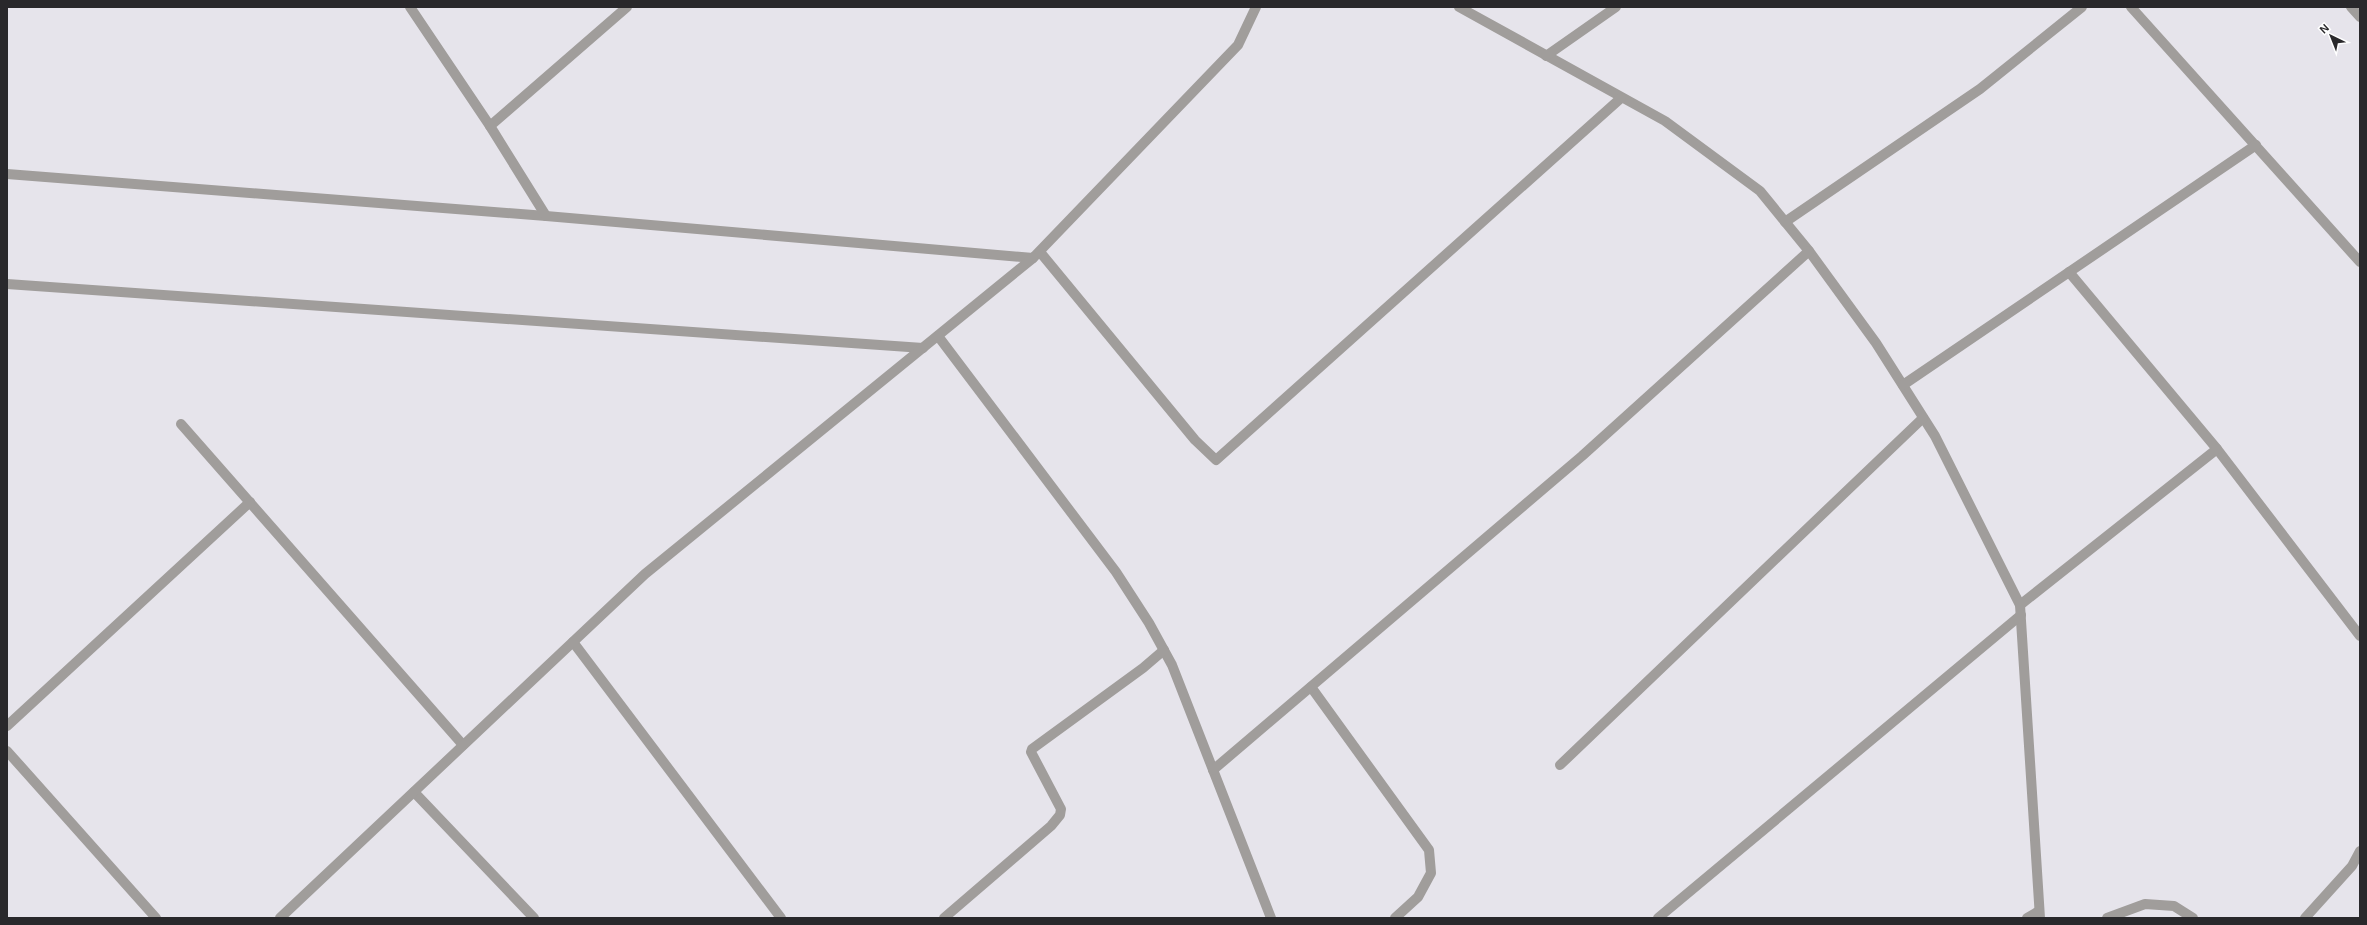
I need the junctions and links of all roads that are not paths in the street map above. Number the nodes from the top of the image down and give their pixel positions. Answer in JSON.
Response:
{"nodes":[{"id":1,"x":410,"y":7,"type":"edge"},
{"id":2,"x":627,"y":7,"type":"edge"},
{"id":3,"x":1256,"y":7,"type":"edge"},
{"id":4,"x":1459,"y":7,"type":"edge"},
{"id":5,"x":1616,"y":7,"type":"edge"},
{"id":6,"x":2082,"y":7,"type":"edge"},
{"id":7,"x":2131,"y":7,"type":"edge"},
{"id":8,"x":2351,"y":7,"type":"edge"},
{"id":9,"x":2360,"y":17,"type":"edge"},
{"id":10,"x":1546,"y":56,"type":"junction"},
{"id":11,"x":1622,"y":98,"type":"junction"},
{"id":12,"x":490,"y":126,"type":"junction"},
{"id":13,"x":2256,"y":145,"type":"junction"},
{"id":14,"x":7,"y":174,"type":"edge"},
{"id":15,"x":546,"y":216,"type":"junction"},
{"id":16,"x":1785,"y":222,"type":"junction"},
{"id":17,"x":1809,"y":251,"type":"junction"},
{"id":18,"x":1036,"y":255,"type":"junction"},
{"id":19,"x":2360,"y":262,"type":"edge"},
{"id":20,"x":2069,"y":272,"type":"junction"},
{"id":21,"x":7,"y":284,"type":"edge"},
{"id":22,"x":938,"y":336,"type":"junction"},
{"id":23,"x":923,"y":348,"type":"junction"},
{"id":24,"x":1903,"y":385,"type":"junction"},
{"id":25,"x":1923,"y":418,"type":"junction"},
{"id":26,"x":181,"y":424,"type":"dead end"},
{"id":27,"x":2217,"y":449,"type":"junction"},
{"id":28,"x":250,"y":502,"type":"junction"},
{"id":29,"x":2021,"y":610,"type":"junction"},
{"id":30,"x":2360,"y":636,"type":"edge"},
{"id":31,"x":573,"y":642,"type":"junction"},
{"id":32,"x":1164,"y":650,"type":"junction"},
{"id":33,"x":1311,"y":687,"type":"junction"},
{"id":34,"x":7,"y":726,"type":"edge"},
{"id":35,"x":463,"y":745,"type":"junction"},
{"id":36,"x":7,"y":751,"type":"edge"},
{"id":37,"x":1560,"y":765,"type":"dead end"},
{"id":38,"x":1213,"y":770,"type":"junction"},
{"id":39,"x":414,"y":792,"type":"junction"},
{"id":40,"x":2360,"y":851,"type":"edge"},
{"id":41,"x":2040,"y":914,"type":"edge"},
{"id":42,"x":156,"y":918,"type":"edge"},
{"id":43,"x":280,"y":918,"type":"edge"},
{"id":44,"x":534,"y":918,"type":"edge"},
{"id":45,"x":781,"y":918,"type":"edge"},
{"id":46,"x":944,"y":918,"type":"edge"},
{"id":47,"x":1271,"y":918,"type":"edge"},
{"id":48,"x":1396,"y":918,"type":"edge"},
{"id":49,"x":1658,"y":918,"type":"edge"},
{"id":50,"x":2027,"y":918,"type":"edge"},
{"id":51,"x":2107,"y":918,"type":"edge"},
{"id":52,"x":2193,"y":918,"type":"edge"},
{"id":53,"x":2305,"y":918,"type":"edge"}],
"edges":[{"from":1,"to":12,"type":"street"},
{"from":2,"to":12,"type":"street"},
{"from":3,"to":18,"type":"street"},
{"from":4,"to":10,"type":"street"},
{"from":5,"to":10,"type":"street"},
{"from":6,"to":16,"type":"street"},
{"from":7,"to":13,"type":"street"},
{"from":8,"to":9,"type":"street"},
{"from":10,"to":11,"type":"street"},
{"from":11,"to":16,"type":"street"},
{"from":11,"to":18,"type":"street"},
{"from":12,"to":15,"type":"street"},
{"from":13,"to":19,"type":"street"},
{"from":13,"to":20,"type":"street"},
{"from":14,"to":15,"type":"street"},
{"from":15,"to":18,"type":"street"},
{"from":16,"to":17,"type":"street"},
{"from":17,"to":24,"type":"street"},
{"from":17,"to":33,"type":"street"},
{"from":18,"to":22,"type":"street"},
{"from":20,"to":24,"type":"street"},
{"from":20,"to":27,"type":"street"},
{"from":21,"to":23,"type":"street"},
{"from":22,"to":23,"type":"street"},
{"from":22,"to":32,"type":"street"},
{"from":23,"to":31,"type":"street"},
{"from":24,"to":25,"type":"street"},
{"from":25,"to":29,"type":"street"},
{"from":25,"to":37,"type":"street"},
{"from":26,"to":28,"type":"street"},
{"from":27,"to":29,"type":"street"},
{"from":27,"to":30,"type":"street"},
{"from":28,"to":34,"type":"street"},
{"from":28,"to":35,"type":"street"},
{"from":29,"to":41,"type":"street"},
{"from":29,"to":49,"type":"street"},
{"from":31,"to":35,"type":"street"},
{"from":31,"to":45,"type":"street"},
{"from":32,"to":38,"type":"street"},
{"from":32,"to":46,"type":"street"},
{"from":33,"to":38,"type":"street"},
{"from":33,"to":48,"type":"street"},
{"from":35,"to":39,"type":"street"},
{"from":36,"to":42,"type":"street"},
{"from":38,"to":47,"type":"street"},
{"from":39,"to":43,"type":"street"},
{"from":39,"to":44,"type":"street"},
{"from":40,"to":53,"type":"street"},
{"from":41,"to":50,"type":"street"},
{"from":51,"to":52,"type":"street"}]}
